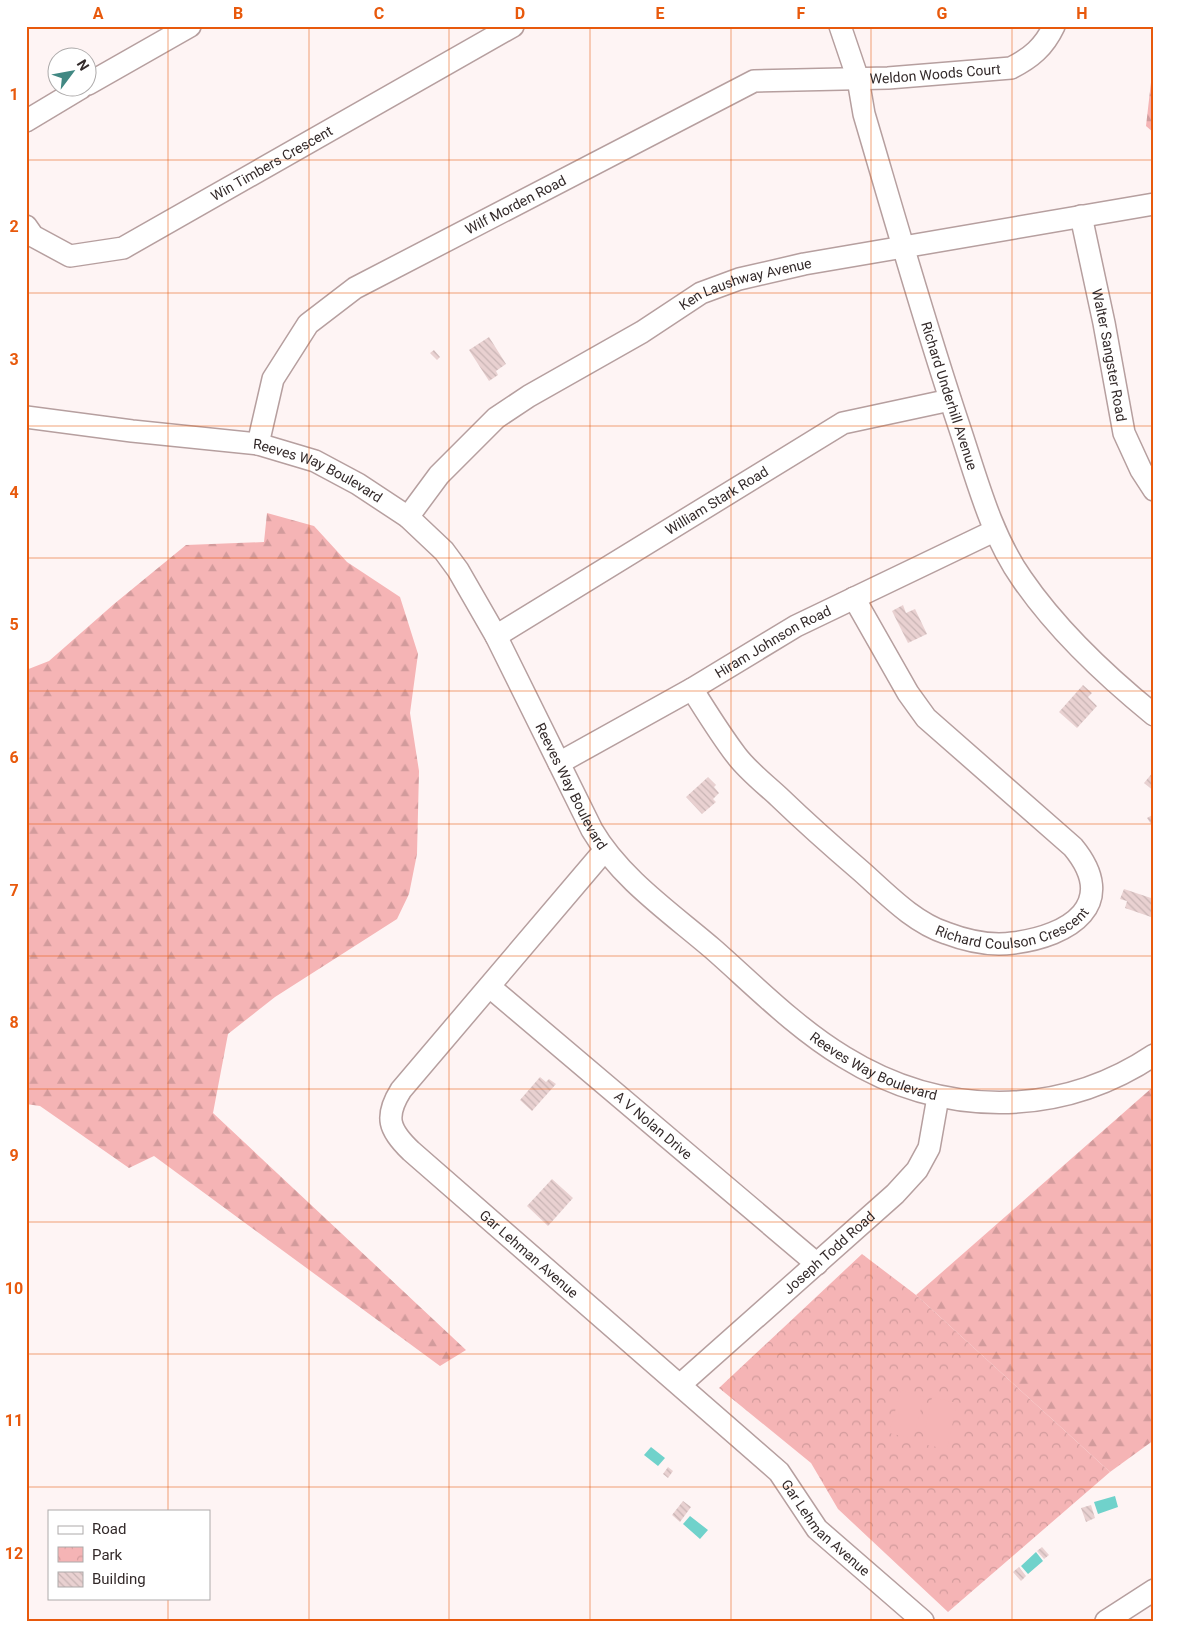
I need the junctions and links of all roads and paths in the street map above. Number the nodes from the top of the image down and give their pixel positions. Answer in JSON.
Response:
{"nodes":[{"id":1,"x":190,"y":26,"type":"edge"},
{"id":2,"x":513,"y":26,"type":"edge"},
{"id":3,"x":840,"y":26,"type":"edge"},
{"id":4,"x":1054,"y":26,"type":"edge"},
{"id":5,"x":98,"y":78,"type":"edge"},
{"id":6,"x":858,"y":79,"type":"junction"},
{"id":7,"x":64,"y":98,"type":"edge"},
{"id":8,"x":26,"y":121,"type":"edge"},
{"id":9,"x":1154,"y":204,"type":"edge"},
{"id":10,"x":1081,"y":216,"type":"junction"},
{"id":11,"x":26,"y":226,"type":"edge"},
{"id":12,"x":904,"y":247,"type":"junction"},
{"id":13,"x":950,"y":400,"type":"junction"},
{"id":14,"x":26,"y":416,"type":"edge"},
{"id":15,"x":258,"y":444,"type":"junction"},
{"id":16,"x":1154,"y":490,"type":"edge"},
{"id":17,"x":408,"y":518,"type":"junction"},
{"id":18,"x":994,"y":531,"type":"junction"},
{"id":19,"x":854,"y":598,"type":"junction"},
{"id":20,"x":496,"y":636,"type":"junction"},
{"id":21,"x":692,"y":689,"type":"junction"},
{"id":22,"x":1154,"y":715,"type":"edge"},
{"id":23,"x":559,"y":763,"type":"junction"},
{"id":24,"x":604,"y":851,"type":"junction"},
{"id":25,"x":490,"y":987,"type":"junction"},
{"id":26,"x":1154,"y":1055,"type":"edge"},
{"id":27,"x":938,"y":1097,"type":"junction"},
{"id":28,"x":817,"y":1264,"type":"junction"},
{"id":29,"x":680,"y":1384,"type":"junction"},
{"id":30,"x":1154,"y":1590,"type":"edge"},
{"id":31,"x":923,"y":1621,"type":"edge"},
{"id":32,"x":1106,"y":1621,"type":"edge"}],
"edges":[{"from":1,"to":5,"type":"street"},
{"from":2,"to":11,"type":"street","name":"Win Timbers Crescent"},
{"from":3,"to":6,"type":"street","name":"Richard Underhill Avenue"},
{"from":4,"to":6,"type":"street","name":"Weldon Woods Court"},
{"from":6,"to":12,"type":"street","name":"Richard Underhill Avenue"},
{"from":6,"to":15,"type":"street","name":"Wilf Morden Road"},
{"from":7,"to":8,"type":"street"},
{"from":9,"to":10,"type":"street","name":"Ken Laushway Avenue"},
{"from":10,"to":12,"type":"street","name":"Ken Laushway Avenue"},
{"from":10,"to":16,"type":"street","name":"Walter Sangster Road"},
{"from":12,"to":13,"type":"street","name":"Richard Underhill Avenue"},
{"from":12,"to":17,"type":"street","name":"Ken Laushway Avenue"},
{"from":13,"to":18,"type":"street","name":"Richard Underhill Avenue"},
{"from":13,"to":20,"type":"street","name":"William Stark Road"},
{"from":14,"to":15,"type":"street","name":"Reeves Way Boulevard"},
{"from":15,"to":17,"type":"street","name":"Reeves Way Boulevard"},
{"from":17,"to":20,"type":"street","name":"Reeves Way Boulevard"},
{"from":18,"to":19,"type":"street","name":"Hiram Johnson Road"},
{"from":18,"to":22,"type":"street","name":"Richard Underhill Avenue"},
{"from":19,"to":21,"type":"street","name":"Hiram Johnson Road"},
{"from":19,"to":21,"type":"street","name":"Richard Coulson Crescent"},
{"from":20,"to":23,"type":"street","name":"Reeves Way Boulevard"},
{"from":21,"to":23,"type":"street","name":"Hiram Johnson Road"},
{"from":23,"to":24,"type":"street","name":"Reeves Way Boulevard"},
{"from":24,"to":25,"type":"street","name":"Gar Lehman Avenue"},
{"from":24,"to":27,"type":"street","name":"Reeves Way Boulevard"},
{"from":25,"to":28,"type":"street","name":"A V Nolan Drive"},
{"from":25,"to":29,"type":"street","name":"Gar Lehman Avenue"},
{"from":26,"to":27,"type":"street","name":"Reeves Way Boulevard"},
{"from":27,"to":28,"type":"street","name":"Joseph Todd Road"},
{"from":28,"to":29,"type":"street","name":"Joseph Todd Road"},
{"from":29,"to":31,"type":"street","name":"Gar Lehman Avenue"},
{"from":30,"to":32,"type":"street"}]}
